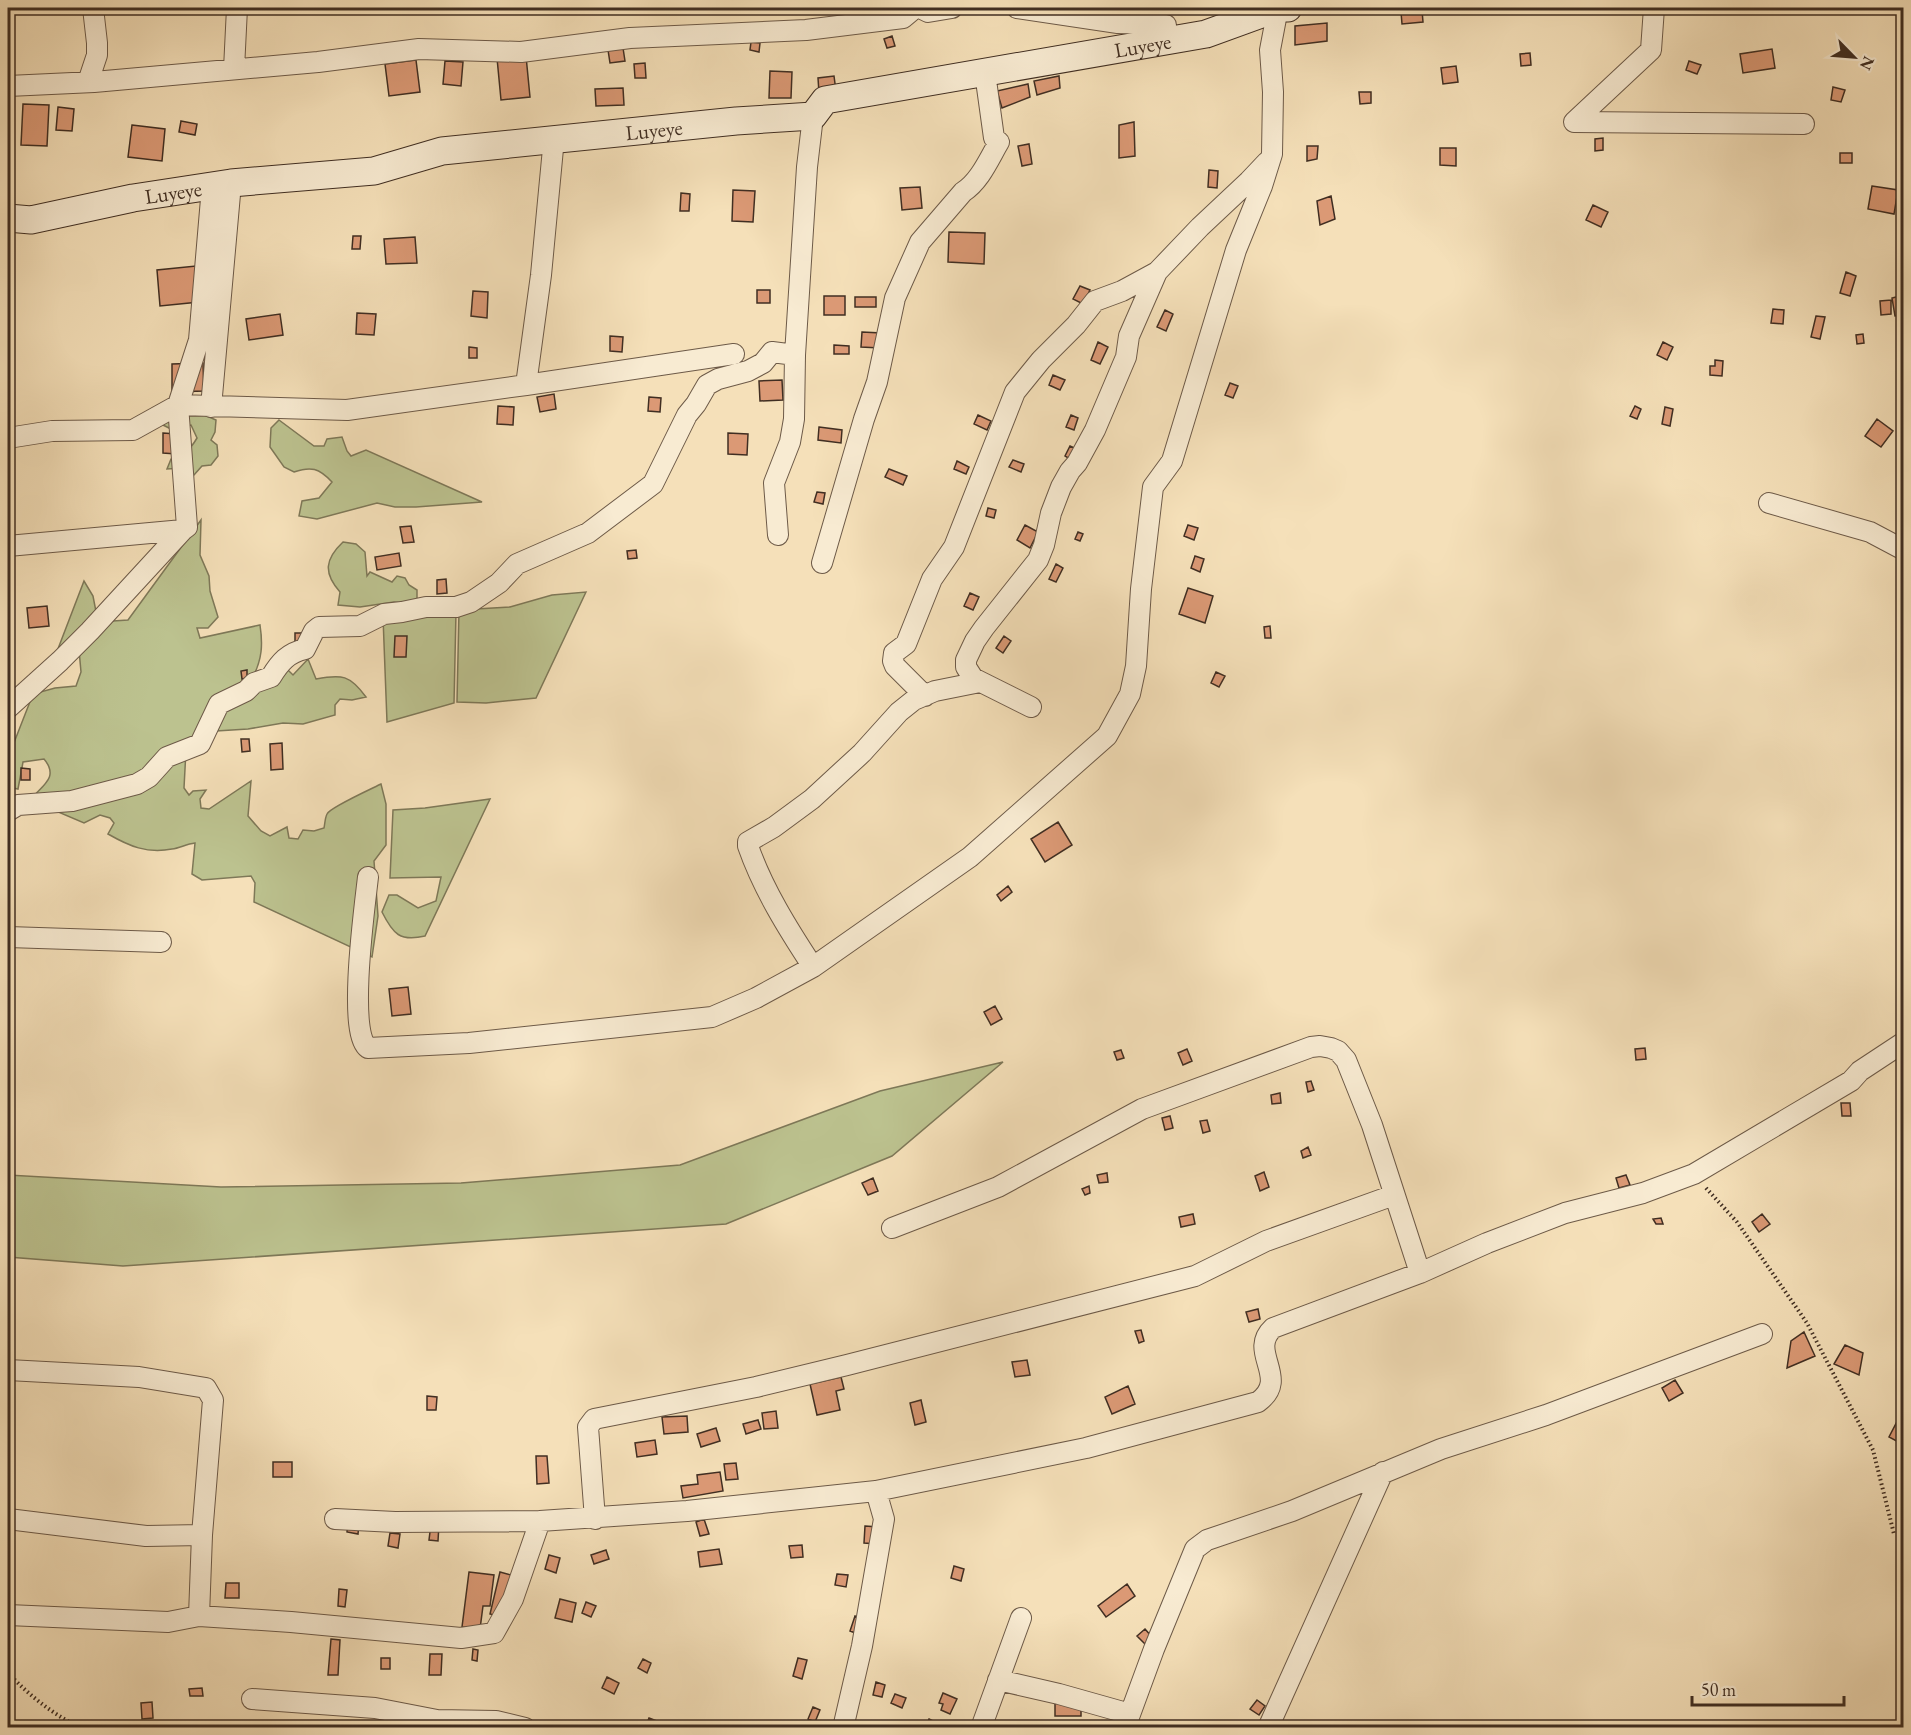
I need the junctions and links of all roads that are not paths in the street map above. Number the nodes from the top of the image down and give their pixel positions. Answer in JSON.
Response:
{"nodes":[{"id":1,"x":93,"y":8,"type":"edge"},
{"id":2,"x":237,"y":8,"type":"edge"},
{"id":3,"x":915,"y":8,"type":"edge"},
{"id":4,"x":920,"y":8,"type":"edge"},
{"id":5,"x":952,"y":8,"type":"edge"},
{"id":6,"x":1017,"y":8,"type":"edge"},
{"id":7,"x":1278,"y":8,"type":"edge"},
{"id":8,"x":1288,"y":8,"type":"edge"},
{"id":9,"x":1654,"y":8,"type":"edge"},
{"id":10,"x":1069,"y":11,"type":"edge"},
{"id":11,"x":1166,"y":25,"type":"edge"},
{"id":12,"x":234,"y":69,"type":"junction"},
{"id":13,"x":985,"y":73,"type":"junction"},
{"id":14,"x":88,"y":82,"type":"junction"},
{"id":15,"x":8,"y":86,"type":"edge"},
{"id":16,"x":813,"y":116,"type":"junction"},
{"id":17,"x":1803,"y":124,"type":"dead end"},
{"id":18,"x":554,"y":138,"type":"junction"},
{"id":19,"x":1272,"y":154,"type":"junction"},
{"id":20,"x":221,"y":185,"type":"junction"},
{"id":21,"x":8,"y":219,"type":"edge"},
{"id":22,"x":1157,"y":272,"type":"junction"},
{"id":23,"x":734,"y":354,"type":"dead end"},
{"id":24,"x":795,"y":355,"type":"junction"},
{"id":25,"x":526,"y":385,"type":"junction"},
{"id":26,"x":178,"y":405,"type":"junction"},
{"id":27,"x":212,"y":407,"type":"junction"},
{"id":28,"x":8,"y":438,"type":"edge"},
{"id":29,"x":1769,"y":503,"type":"dead end"},
{"id":30,"x":183,"y":530,"type":"junction"},
{"id":31,"x":778,"y":535,"type":"dead end"},
{"id":32,"x":8,"y":546,"type":"edge"},
{"id":33,"x":1904,"y":550,"type":"edge"},
{"id":34,"x":822,"y":563,"type":"dead end"},
{"id":35,"x":980,"y":682,"type":"junction"},
{"id":36,"x":925,"y":696,"type":"junction"},
{"id":37,"x":1031,"y":707,"type":"dead end"},
{"id":38,"x":8,"y":708,"type":"edge"},
{"id":39,"x":8,"y":811,"type":"edge"},
{"id":40,"x":368,"y":877,"type":"dead end"},
{"id":41,"x":8,"y":938,"type":"edge"},
{"id":42,"x":161,"y":942,"type":"dead end"},
{"id":43,"x":813,"y":967,"type":"junction"},
{"id":44,"x":1904,"y":1042,"type":"edge"},
{"id":45,"x":1394,"y":1195,"type":"junction"},
{"id":46,"x":892,"y":1228,"type":"dead end"},
{"id":47,"x":1420,"y":1273,"type":"junction"},
{"id":48,"x":1762,"y":1334,"type":"dead end"},
{"id":49,"x":8,"y":1370,"type":"edge"},
{"id":50,"x":1383,"y":1472,"type":"junction"},
{"id":51,"x":876,"y":1491,"type":"junction"},
{"id":52,"x":8,"y":1519,"type":"edge"},
{"id":53,"x":335,"y":1519,"type":"dead end"},
{"id":54,"x":595,"y":1519,"type":"junction"},
{"id":55,"x":540,"y":1521,"type":"junction"},
{"id":56,"x":202,"y":1535,"type":"junction"},
{"id":57,"x":8,"y":1615,"type":"edge"},
{"id":58,"x":199,"y":1616,"type":"junction"},
{"id":59,"x":1021,"y":1618,"type":"dead end"},
{"id":60,"x":998,"y":1680,"type":"junction"},
{"id":61,"x":252,"y":1700,"type":"dead end"},
{"id":62,"x":1128,"y":1721,"type":"edge"},
{"id":63,"x":525,"y":1728,"type":"edge"},
{"id":64,"x":843,"y":1728,"type":"edge"},
{"id":65,"x":981,"y":1728,"type":"edge"},
{"id":66,"x":1268,"y":1728,"type":"edge"}],
"edges":[{"from":1,"to":14,"type":"street"},
{"from":2,"to":12,"type":"street"},
{"from":3,"to":12,"type":"street"},
{"from":4,"to":5,"type":"street"},
{"from":6,"to":10,"type":"street"},
{"from":7,"to":8,"type":"street","name":"Luyeye"},
{"from":7,"to":11,"type":"street","name":"Luyeye"},
{"from":7,"to":19,"type":"street"},
{"from":9,"to":17,"type":"street"},
{"from":10,"to":11,"type":"street"},
{"from":11,"to":13,"type":"street","name":"Luyeye"},
{"from":12,"to":14,"type":"street"},
{"from":13,"to":16,"type":"street","name":"Luyeye"},
{"from":13,"to":34,"type":"street"},
{"from":14,"to":15,"type":"street"},
{"from":16,"to":18,"type":"street","name":"Luyeye"},
{"from":16,"to":24,"type":"street"},
{"from":18,"to":20,"type":"street","name":"Luyeye"},
{"from":18,"to":25,"type":"street"},
{"from":19,"to":22,"type":"street"},
{"from":19,"to":43,"type":"street"},
{"from":20,"to":21,"type":"street","name":"Luyeye"},
{"from":20,"to":26,"type":"street"},
{"from":20,"to":27,"type":"street"},
{"from":22,"to":35,"type":"street"},
{"from":22,"to":36,"type":"street"},
{"from":23,"to":25,"type":"street"},
{"from":24,"to":31,"type":"street"},
{"from":24,"to":39,"type":"street"},
{"from":25,"to":27,"type":"street"},
{"from":26,"to":27,"type":"street"},
{"from":26,"to":28,"type":"street"},
{"from":26,"to":30,"type":"street"},
{"from":29,"to":33,"type":"street"},
{"from":30,"to":32,"type":"street"},
{"from":30,"to":38,"type":"street"},
{"from":35,"to":36,"type":"street"},
{"from":35,"to":37,"type":"street"},
{"from":36,"to":43,"type":"street"},
{"from":40,"to":43,"type":"street"},
{"from":41,"to":42,"type":"street"},
{"from":44,"to":47,"type":"street"},
{"from":45,"to":46,"type":"street"},
{"from":45,"to":47,"type":"street"},
{"from":45,"to":54,"type":"street"},
{"from":47,"to":51,"type":"street"},
{"from":48,"to":50,"type":"street"},
{"from":49,"to":56,"type":"street"},
{"from":50,"to":62,"type":"street"},
{"from":50,"to":66,"type":"street"},
{"from":51,"to":54,"type":"street"},
{"from":51,"to":64,"type":"street"},
{"from":52,"to":56,"type":"street"},
{"from":53,"to":55,"type":"street"},
{"from":54,"to":55,"type":"street"},
{"from":55,"to":58,"type":"street"},
{"from":56,"to":58,"type":"street"},
{"from":57,"to":58,"type":"street"},
{"from":59,"to":60,"type":"street"},
{"from":60,"to":62,"type":"street"},
{"from":60,"to":65,"type":"street"},
{"from":61,"to":63,"type":"street"}]}
